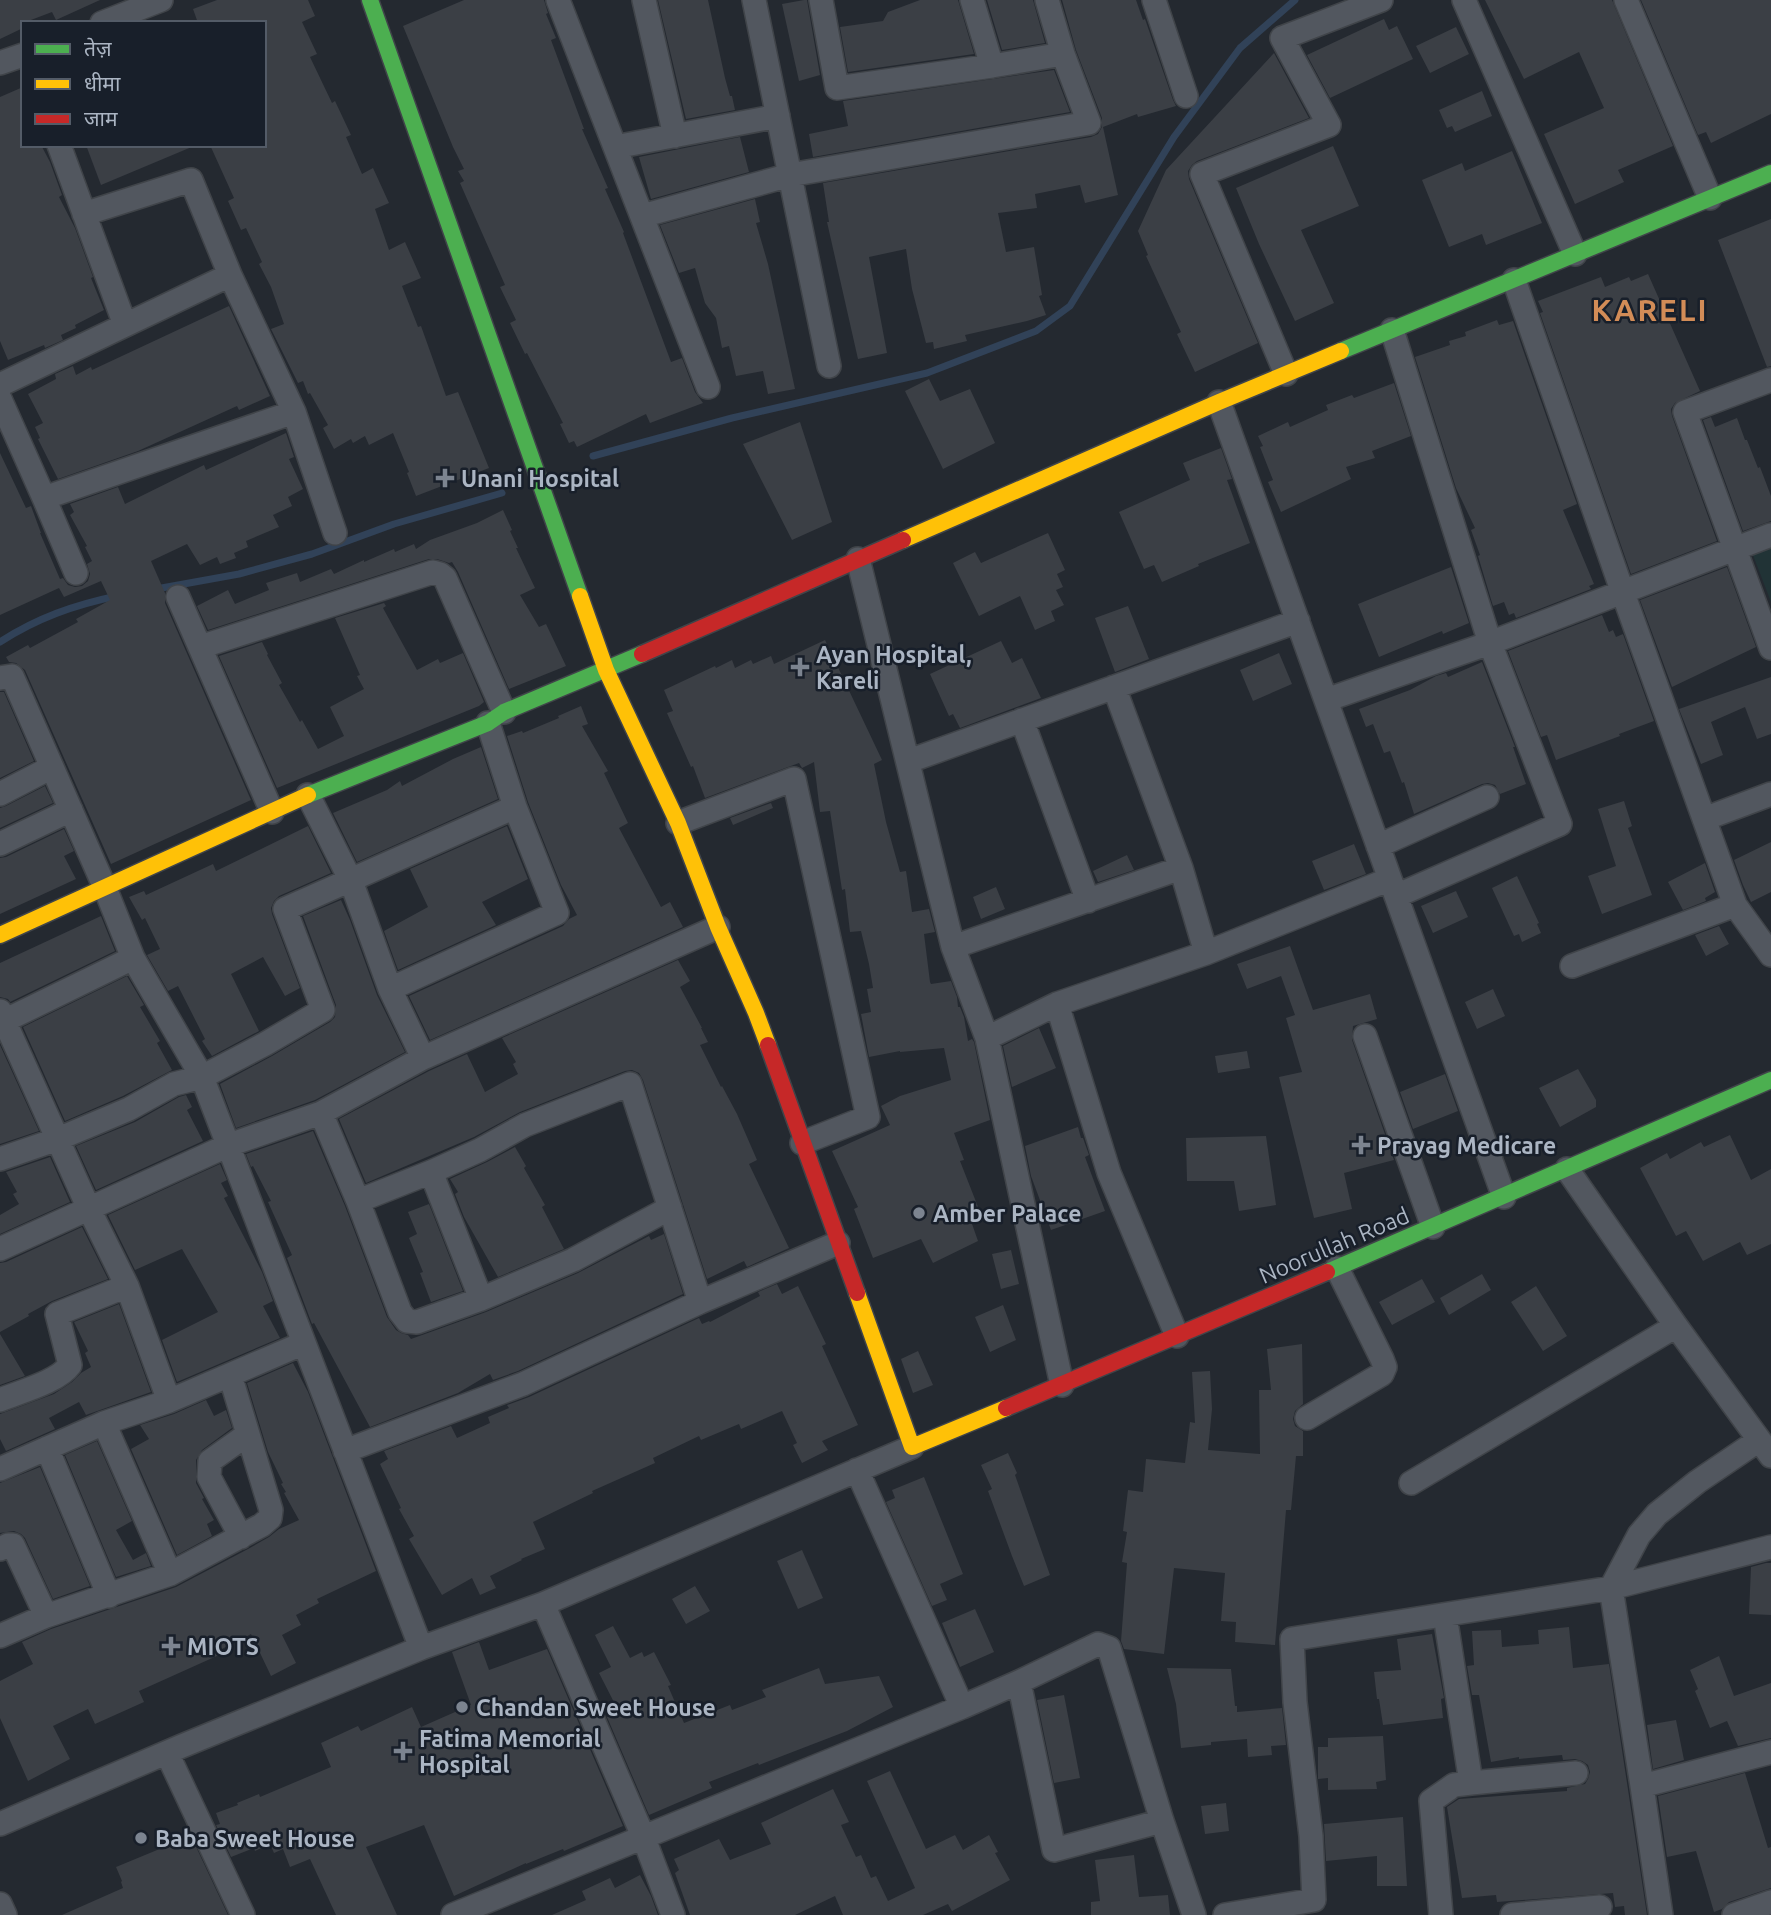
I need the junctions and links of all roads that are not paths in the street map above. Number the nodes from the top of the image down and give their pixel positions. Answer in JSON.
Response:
{"nodes":[{"id":1,"x":161,"y":0,"type":"edge"},
{"id":2,"x":558,"y":0,"type":"edge"},
{"id":3,"x":644,"y":0,"type":"edge"},
{"id":4,"x":754,"y":0,"type":"edge"},
{"id":5,"x":821,"y":0,"type":"edge"},
{"id":6,"x":972,"y":0,"type":"edge"},
{"id":7,"x":1047,"y":0,"type":"edge"},
{"id":8,"x":1154,"y":0,"type":"edge"},
{"id":9,"x":1381,"y":0,"type":"edge"},
{"id":10,"x":1464,"y":0,"type":"edge"},
{"id":11,"x":1626,"y":0,"type":"edge"},
{"id":12,"x":377,"y":2,"type":"edge"},
{"id":13,"x":135,"y":4,"type":"edge"},
{"id":14,"x":105,"y":21,"type":"edge"},
{"id":15,"x":1063,"y":54,"type":"junction"},
{"id":16,"x":21,"y":56,"type":"edge"},
{"id":17,"x":0,"y":63,"type":"edge"},
{"id":18,"x":992,"y":66,"type":"junction"},
{"id":19,"x":1186,"y":96,"type":"dead end"},
{"id":20,"x":778,"y":116,"type":"junction"},
{"id":21,"x":675,"y":136,"type":"junction"},
{"id":22,"x":60,"y":147,"type":"edge"},
{"id":23,"x":615,"y":147,"type":"junction"},
{"id":24,"x":1771,"y":173,"type":"edge"},
{"id":25,"x":790,"y":175,"type":"junction"},
{"id":26,"x":1710,"y":198,"type":"junction"},
{"id":27,"x":84,"y":214,"type":"junction"},
{"id":28,"x":642,"y":216,"type":"junction"},
{"id":29,"x":1575,"y":254,"type":"junction"},
{"id":30,"x":230,"y":275,"type":"junction"},
{"id":31,"x":1514,"y":280,"type":"junction"},
{"id":32,"x":125,"y":325,"type":"junction"},
{"id":33,"x":1392,"y":330,"type":"junction"},
{"id":34,"x":829,"y":366,"type":"dead end"},
{"id":35,"x":1286,"y":374,"type":"junction"},
{"id":36,"x":1771,"y":380,"type":"edge"},
{"id":37,"x":0,"y":385,"type":"edge"},
{"id":38,"x":708,"y":387,"type":"dead end"},
{"id":39,"x":0,"y":399,"type":"edge"},
{"id":40,"x":1219,"y":402,"type":"junction"},
{"id":41,"x":294,"y":412,"type":"junction"},
{"id":42,"x":44,"y":498,"type":"junction"},
{"id":43,"x":335,"y":533,"type":"dead end"},
{"id":44,"x":1771,"y":535,"type":"edge"},
{"id":45,"x":1734,"y":548,"type":"junction"},
{"id":46,"x":858,"y":559,"type":"junction"},
{"id":47,"x":76,"y":573,"type":"dead end"},
{"id":48,"x":1623,"y":593,"type":"junction"},
{"id":49,"x":178,"y":597,"type":"dead end"},
{"id":50,"x":1298,"y":621,"type":"junction"},
{"id":51,"x":1490,"y":643,"type":"junction"},
{"id":52,"x":200,"y":647,"type":"junction"},
{"id":53,"x":1771,"y":648,"type":"edge"},
{"id":54,"x":606,"y":670,"type":"junction"},
{"id":55,"x":0,"y":678,"type":"edge"},
{"id":56,"x":1114,"y":687,"type":"junction"},
{"id":57,"x":1326,"y":700,"type":"junction"},
{"id":58,"x":496,"y":718,"type":"junction"},
{"id":59,"x":1022,"y":720,"type":"junction"},
{"id":60,"x":909,"y":761,"type":"junction"},
{"id":61,"x":52,"y":767,"type":"junction"},
{"id":62,"x":0,"y":794,"type":"edge"},
{"id":63,"x":1771,"y":794,"type":"edge"},
{"id":64,"x":308,"y":795,"type":"junction"},
{"id":65,"x":1487,"y":797,"type":"dead end"},
{"id":66,"x":515,"y":807,"type":"junction"},
{"id":67,"x":71,"y":810,"type":"junction"},
{"id":68,"x":272,"y":812,"type":"junction"},
{"id":69,"x":1703,"y":819,"type":"junction"},
{"id":70,"x":678,"y":824,"type":"junction"},
{"id":71,"x":0,"y":844,"type":"edge"},
{"id":72,"x":1378,"y":846,"type":"junction"},
{"id":73,"x":1181,"y":868,"type":"junction"},
{"id":74,"x":351,"y":881,"type":"junction"},
{"id":75,"x":105,"y":888,"type":"junction"},
{"id":76,"x":1393,"y":888,"type":"junction"},
{"id":77,"x":1088,"y":901,"type":"junction"},
{"id":78,"x":1735,"y":905,"type":"junction"},
{"id":79,"x":718,"y":927,"type":"junction"},
{"id":80,"x":0,"y":935,"type":"edge"},
{"id":81,"x":953,"y":947,"type":"junction"},
{"id":82,"x":1206,"y":953,"type":"junction"},
{"id":83,"x":1771,"y":955,"type":"edge"},
{"id":84,"x":134,"y":958,"type":"junction"},
{"id":85,"x":1572,"y":966,"type":"dead end"},
{"id":86,"x":390,"y":989,"type":"junction"},
{"id":87,"x":1056,"y":1004,"type":"junction"},
{"id":88,"x":2,"y":1016,"type":"edge"},
{"id":89,"x":1365,"y":1037,"type":"dead end"},
{"id":90,"x":987,"y":1038,"type":"junction"},
{"id":91,"x":423,"y":1058,"type":"junction"},
{"id":92,"x":202,"y":1077,"type":"junction"},
{"id":93,"x":1771,"y":1080,"type":"edge"},
{"id":94,"x":321,"y":1113,"type":"junction"},
{"id":95,"x":58,"y":1139,"type":"junction"},
{"id":96,"x":802,"y":1143,"type":"junction"},
{"id":97,"x":229,"y":1145,"type":"junction"},
{"id":98,"x":0,"y":1159,"type":"edge"},
{"id":99,"x":1567,"y":1169,"type":"junction"},
{"id":100,"x":431,"y":1172,"type":"junction"},
{"id":101,"x":1503,"y":1197,"type":"junction"},
{"id":102,"x":358,"y":1201,"type":"junction"},
{"id":103,"x":670,"y":1208,"type":"junction"},
{"id":104,"x":89,"y":1209,"type":"junction"},
{"id":105,"x":1433,"y":1227,"type":"junction"},
{"id":106,"x":838,"y":1243,"type":"junction"},
{"id":107,"x":0,"y":1249,"type":"edge"},
{"id":108,"x":1337,"y":1268,"type":"junction"},
{"id":109,"x":127,"y":1286,"type":"junction"},
{"id":110,"x":481,"y":1299,"type":"junction"},
{"id":111,"x":700,"y":1302,"type":"junction"},
{"id":112,"x":1676,"y":1326,"type":"junction"},
{"id":113,"x":1177,"y":1336,"type":"junction"},
{"id":114,"x":304,"y":1343,"type":"junction"},
{"id":115,"x":230,"y":1375,"type":"junction"},
{"id":116,"x":1062,"y":1385,"type":"junction"},
{"id":117,"x":0,"y":1401,"type":"edge"},
{"id":118,"x":169,"y":1401,"type":"junction"},
{"id":119,"x":1307,"y":1418,"type":"dead end"},
{"id":120,"x":104,"y":1423,"type":"junction"},
{"id":121,"x":248,"y":1434,"type":"junction"},
{"id":122,"x":912,"y":1447,"type":"junction"},
{"id":123,"x":47,"y":1448,"type":"junction"},
{"id":124,"x":1765,"y":1448,"type":"edge"},
{"id":125,"x":345,"y":1451,"type":"junction"},
{"id":126,"x":0,"y":1469,"type":"edge"},
{"id":127,"x":857,"y":1471,"type":"junction"},
{"id":128,"x":1411,"y":1483,"type":"dead end"},
{"id":129,"x":241,"y":1537,"type":"junction"},
{"id":130,"x":1771,"y":1547,"type":"edge"},
{"id":131,"x":0,"y":1549,"type":"edge"},
{"id":132,"x":170,"y":1574,"type":"junction"},
{"id":133,"x":1611,"y":1588,"type":"junction"},
{"id":134,"x":109,"y":1596,"type":"junction"},
{"id":135,"x":543,"y":1604,"type":"junction"},
{"id":136,"x":1445,"y":1615,"type":"junction"},
{"id":137,"x":46,"y":1616,"type":"junction"},
{"id":138,"x":0,"y":1636,"type":"edge"},
{"id":139,"x":421,"y":1648,"type":"junction"},
{"id":140,"x":1019,"y":1682,"type":"junction"},
{"id":141,"x":962,"y":1707,"type":"junction"},
{"id":142,"x":1771,"y":1752,"type":"edge"},
{"id":143,"x":167,"y":1753,"type":"junction"},
{"id":144,"x":1576,"y":1773,"type":"dead end"},
{"id":145,"x":1471,"y":1783,"type":"junction"},
{"id":146,"x":1642,"y":1786,"type":"junction"},
{"id":147,"x":1162,"y":1821,"type":"junction"},
{"id":148,"x":0,"y":1824,"type":"edge"},
{"id":149,"x":643,"y":1836,"type":"junction"},
{"id":150,"x":1771,"y":1902,"type":"edge"},
{"id":151,"x":0,"y":1904,"type":"edge"},
{"id":152,"x":1600,"y":1907,"type":"dead end"},
{"id":153,"x":5,"y":1915,"type":"edge"},
{"id":154,"x":243,"y":1915,"type":"edge"},
{"id":155,"x":453,"y":1915,"type":"edge"},
{"id":156,"x":673,"y":1915,"type":"edge"},
{"id":157,"x":1194,"y":1915,"type":"edge"},
{"id":158,"x":1226,"y":1915,"type":"edge"},
{"id":159,"x":1441,"y":1915,"type":"edge"},
{"id":160,"x":1512,"y":1915,"type":"edge"},
{"id":161,"x":1661,"y":1915,"type":"edge"},
{"id":162,"x":1734,"y":1915,"type":"edge"}],
"edges":[{"from":1,"to":13,"type":"street"},
{"from":2,"to":23,"type":"street"},
{"from":3,"to":21,"type":"street"},
{"from":4,"to":20,"type":"street"},
{"from":5,"to":18,"type":"street"},
{"from":6,"to":18,"type":"street"},
{"from":7,"to":15,"type":"street"},
{"from":8,"to":19,"type":"street"},
{"from":9,"to":35,"type":"street"},
{"from":10,"to":29,"type":"street"},
{"from":11,"to":26,"type":"street"},
{"from":12,"to":54,"type":"main road"},
{"from":13,"to":14,"type":"street"},
{"from":15,"to":18,"type":"street"},
{"from":15,"to":25,"type":"street"},
{"from":16,"to":17,"type":"street"},
{"from":20,"to":21,"type":"street"},
{"from":20,"to":25,"type":"street"},
{"from":21,"to":23,"type":"street"},
{"from":22,"to":27,"type":"street"},
{"from":23,"to":28,"type":"street"},
{"from":24,"to":26,"type":"main road"},
{"from":25,"to":28,"type":"street"},
{"from":25,"to":34,"type":"street"},
{"from":26,"to":29,"type":"main road"},
{"from":27,"to":30,"type":"street"},
{"from":27,"to":32,"type":"street"},
{"from":28,"to":38,"type":"street"},
{"from":29,"to":31,"type":"main road"},
{"from":30,"to":32,"type":"street"},
{"from":30,"to":41,"type":"street"},
{"from":31,"to":33,"type":"main road"},
{"from":31,"to":48,"type":"street"},
{"from":32,"to":37,"type":"street"},
{"from":33,"to":35,"type":"main road"},
{"from":33,"to":51,"type":"street"},
{"from":35,"to":40,"type":"main road"},
{"from":36,"to":45,"type":"street"},
{"from":39,"to":42,"type":"street"},
{"from":40,"to":46,"type":"main road"},
{"from":40,"to":50,"type":"street"},
{"from":41,"to":42,"type":"street"},
{"from":41,"to":43,"type":"street"},
{"from":42,"to":47,"type":"street"},
{"from":44,"to":45,"type":"street"},
{"from":45,"to":48,"type":"street"},
{"from":45,"to":53,"type":"street"},
{"from":46,"to":54,"type":"main road"},
{"from":46,"to":60,"type":"street"},
{"from":48,"to":51,"type":"street"},
{"from":48,"to":69,"type":"street"},
{"from":49,"to":52,"type":"street"},
{"from":50,"to":56,"type":"street"},
{"from":50,"to":57,"type":"street"},
{"from":51,"to":57,"type":"street"},
{"from":51,"to":76,"type":"street"},
{"from":52,"to":58,"type":"street"},
{"from":52,"to":68,"type":"street"},
{"from":54,"to":58,"type":"main road"},
{"from":54,"to":70,"type":"main road"},
{"from":55,"to":61,"type":"street"},
{"from":56,"to":59,"type":"street"},
{"from":56,"to":73,"type":"street"},
{"from":57,"to":72,"type":"street"},
{"from":58,"to":64,"type":"main road"},
{"from":58,"to":66,"type":"street"},
{"from":59,"to":60,"type":"street"},
{"from":59,"to":77,"type":"street"},
{"from":60,"to":81,"type":"street"},
{"from":61,"to":62,"type":"street"},
{"from":61,"to":67,"type":"street"},
{"from":63,"to":69,"type":"street"},
{"from":64,"to":68,"type":"main road"},
{"from":64,"to":74,"type":"street"},
{"from":65,"to":72,"type":"street"},
{"from":66,"to":74,"type":"street"},
{"from":66,"to":86,"type":"street"},
{"from":67,"to":71,"type":"street"},
{"from":67,"to":75,"type":"street"},
{"from":68,"to":75,"type":"main road"},
{"from":69,"to":78,"type":"street"},
{"from":70,"to":79,"type":"main road"},
{"from":70,"to":96,"type":"street"},
{"from":72,"to":76,"type":"street"},
{"from":73,"to":77,"type":"street"},
{"from":73,"to":82,"type":"street"},
{"from":74,"to":86,"type":"street"},
{"from":74,"to":92,"type":"street"},
{"from":75,"to":80,"type":"main road"},
{"from":75,"to":84,"type":"street"},
{"from":76,"to":82,"type":"street"},
{"from":76,"to":101,"type":"street"},
{"from":77,"to":81,"type":"street"},
{"from":78,"to":83,"type":"street"},
{"from":78,"to":85,"type":"street"},
{"from":79,"to":91,"type":"street"},
{"from":79,"to":96,"type":"main road"},
{"from":81,"to":90,"type":"street"},
{"from":82,"to":87,"type":"street"},
{"from":84,"to":88,"type":"street"},
{"from":84,"to":92,"type":"street"},
{"from":86,"to":91,"type":"street"},
{"from":87,"to":90,"type":"street"},
{"from":87,"to":113,"type":"street"},
{"from":88,"to":95,"type":"street"},
{"from":89,"to":105,"type":"street"},
{"from":90,"to":116,"type":"street"},
{"from":91,"to":94,"type":"street"},
{"from":92,"to":95,"type":"street"},
{"from":92,"to":97,"type":"street"},
{"from":93,"to":99,"type":"main road","name":"Noorullah Road"},
{"from":94,"to":97,"type":"street"},
{"from":94,"to":102,"type":"street"},
{"from":95,"to":98,"type":"street"},
{"from":95,"to":104,"type":"street"},
{"from":96,"to":106,"type":"main road"},
{"from":97,"to":104,"type":"street"},
{"from":97,"to":114,"type":"street"},
{"from":99,"to":101,"type":"main road","name":"Noorullah Road"},
{"from":99,"to":112,"type":"street"},
{"from":100,"to":102,"type":"street"},
{"from":100,"to":103,"type":"street"},
{"from":100,"to":110,"type":"street"},
{"from":101,"to":105,"type":"main road","name":"Noorullah Road"},
{"from":102,"to":110,"type":"street"},
{"from":103,"to":110,"type":"street"},
{"from":103,"to":111,"type":"street"},
{"from":104,"to":107,"type":"street"},
{"from":104,"to":109,"type":"street"},
{"from":105,"to":108,"type":"main road","name":"Noorullah Road"},
{"from":106,"to":111,"type":"street"},
{"from":106,"to":122,"type":"main road"},
{"from":108,"to":113,"type":"main road","name":"Noorullah Road"},
{"from":108,"to":119,"type":"street"},
{"from":109,"to":117,"type":"street"},
{"from":109,"to":118,"type":"street"},
{"from":111,"to":125,"type":"street"},
{"from":112,"to":124,"type":"street"},
{"from":112,"to":128,"type":"street"},
{"from":113,"to":116,"type":"main road","name":"Noorullah Road"},
{"from":114,"to":115,"type":"street"},
{"from":114,"to":125,"type":"street"},
{"from":115,"to":118,"type":"street"},
{"from":115,"to":121,"type":"street"},
{"from":116,"to":122,"type":"main road","name":"Noorullah Road"},
{"from":118,"to":120,"type":"street"},
{"from":120,"to":123,"type":"street"},
{"from":120,"to":132,"type":"street"},
{"from":121,"to":129,"type":"street"},
{"from":121,"to":129,"type":"street"},
{"from":122,"to":127,"type":"street"},
{"from":123,"to":126,"type":"street"},
{"from":123,"to":134,"type":"street"},
{"from":124,"to":133,"type":"street"},
{"from":125,"to":139,"type":"street"},
{"from":127,"to":135,"type":"street"},
{"from":127,"to":141,"type":"street"},
{"from":129,"to":132,"type":"street"},
{"from":130,"to":133,"type":"street"},
{"from":131,"to":137,"type":"street"},
{"from":132,"to":134,"type":"street"},
{"from":133,"to":136,"type":"street"},
{"from":133,"to":146,"type":"street"},
{"from":134,"to":137,"type":"street"},
{"from":135,"to":139,"type":"street"},
{"from":135,"to":149,"type":"street"},
{"from":136,"to":145,"type":"street"},
{"from":136,"to":158,"type":"street"},
{"from":137,"to":138,"type":"street"},
{"from":139,"to":143,"type":"street"},
{"from":140,"to":141,"type":"street"},
{"from":140,"to":147,"type":"street"},
{"from":140,"to":147,"type":"street"},
{"from":141,"to":149,"type":"street"},
{"from":142,"to":146,"type":"street"},
{"from":143,"to":148,"type":"street"},
{"from":143,"to":154,"type":"street"},
{"from":144,"to":145,"type":"street"},
{"from":145,"to":159,"type":"street"},
{"from":146,"to":161,"type":"street"},
{"from":147,"to":157,"type":"street"},
{"from":149,"to":155,"type":"street"},
{"from":149,"to":156,"type":"street"},
{"from":150,"to":162,"type":"street"},
{"from":151,"to":153,"type":"street"},
{"from":152,"to":160,"type":"street"}]}
